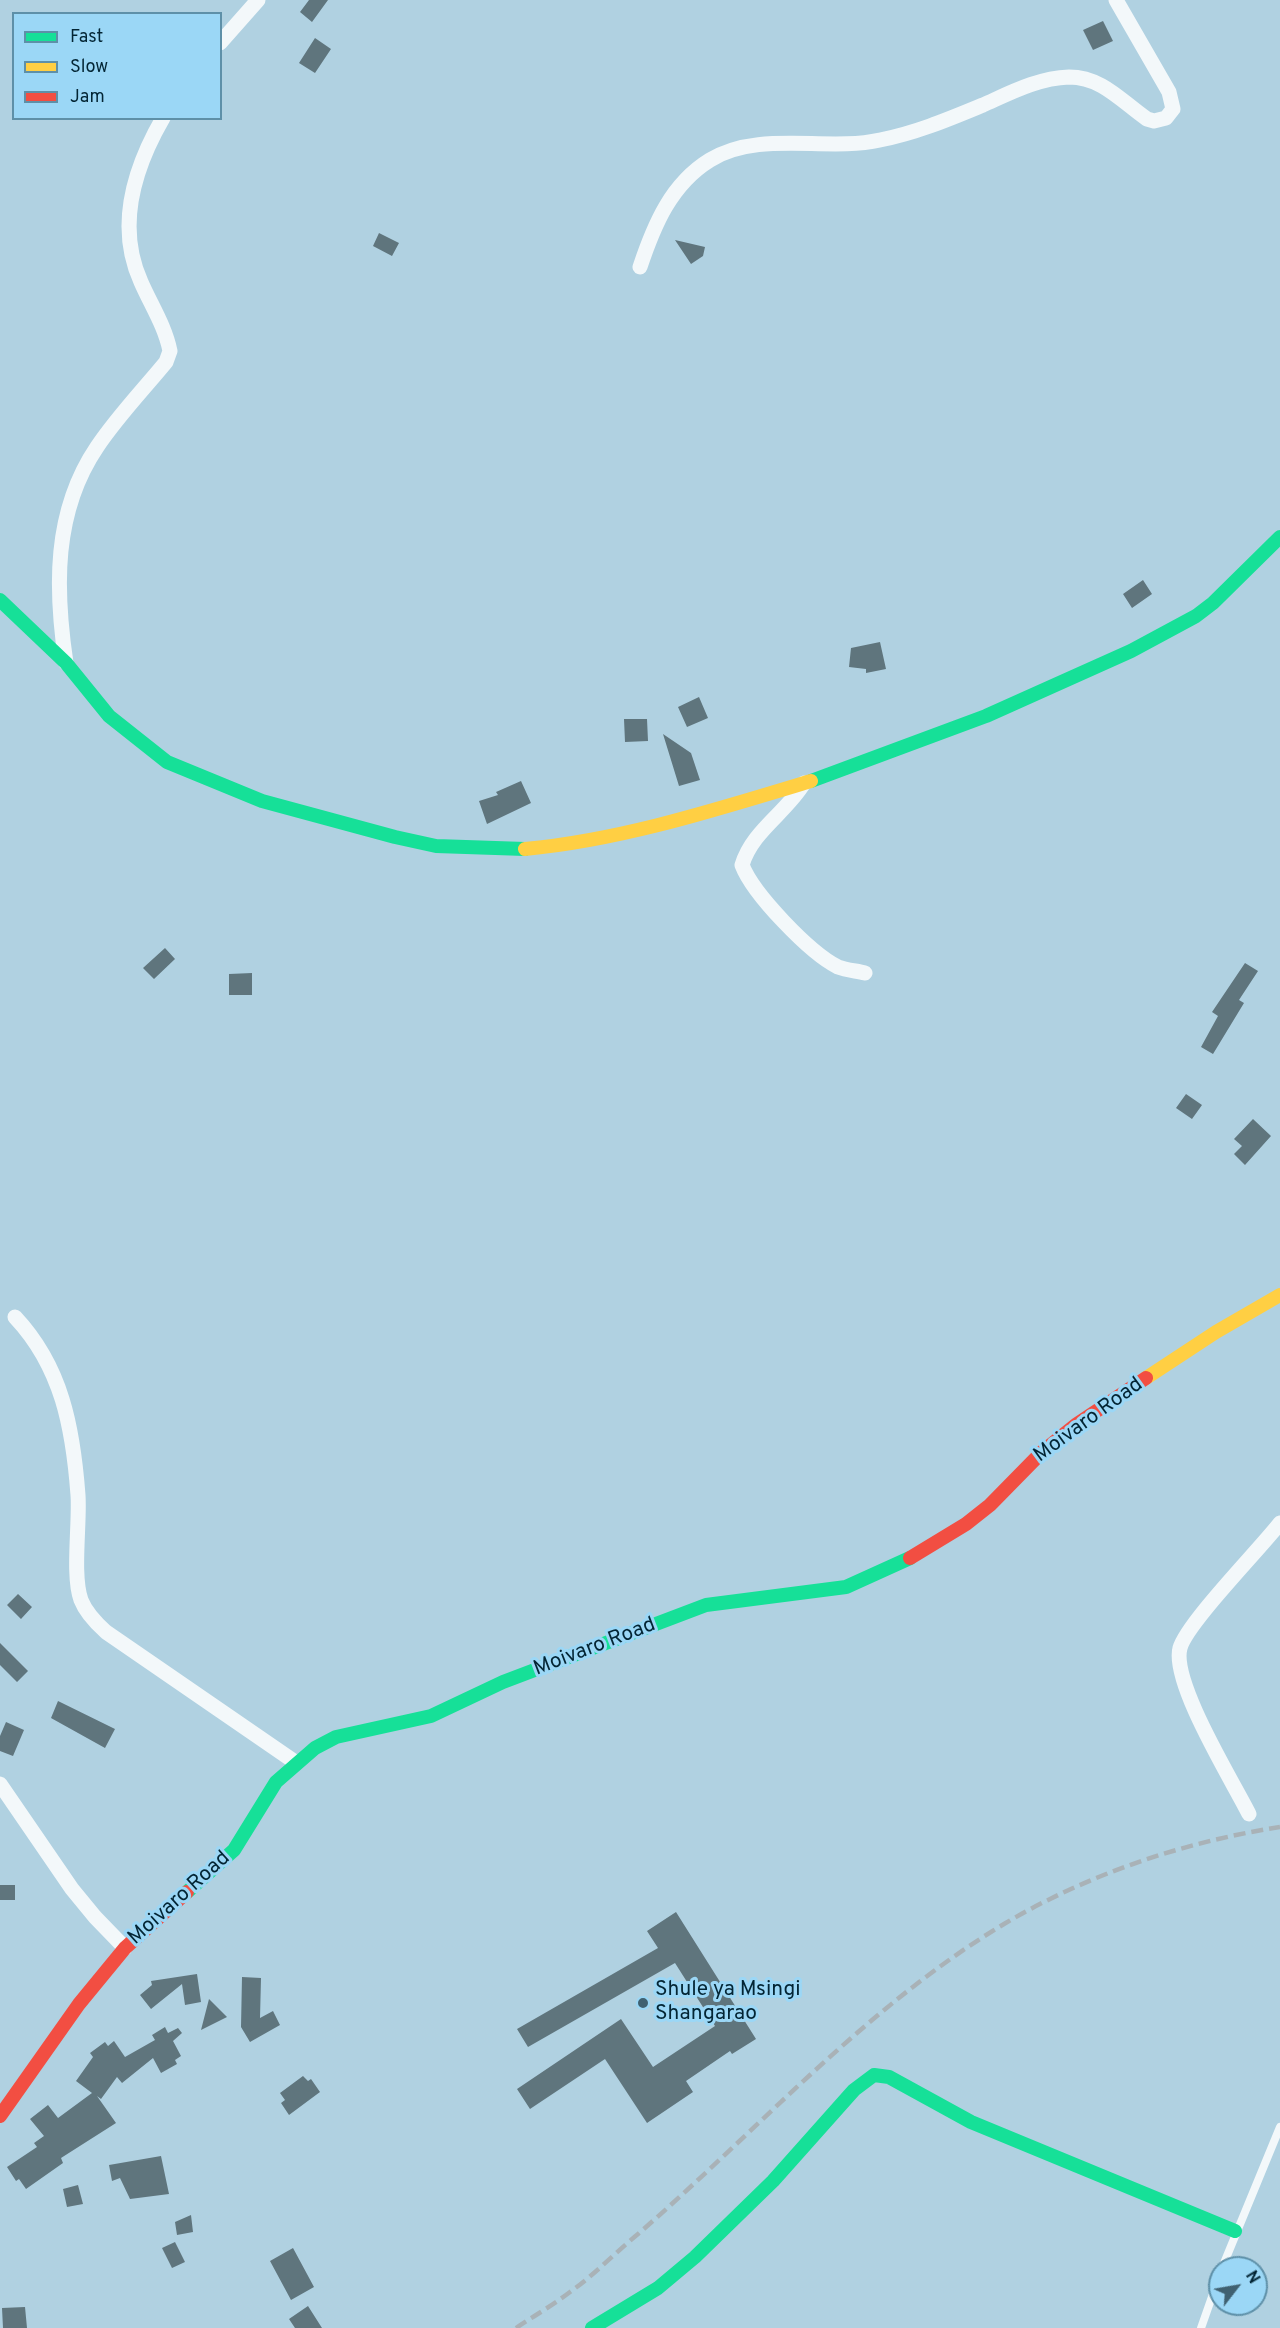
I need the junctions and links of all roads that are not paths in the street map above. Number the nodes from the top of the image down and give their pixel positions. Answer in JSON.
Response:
{"nodes":[{"id":1,"x":258,"y":0,"type":"edge"},
{"id":2,"x":1116,"y":0,"type":"edge"},
{"id":3,"x":222,"y":41,"type":"edge"},
{"id":4,"x":162,"y":120,"type":"edge"},
{"id":5,"x":640,"y":267,"type":"dead end"},
{"id":6,"x":1280,"y":537,"type":"edge"},
{"id":7,"x":0,"y":600,"type":"edge"},
{"id":8,"x":66,"y":663,"type":"junction"},
{"id":9,"x":804,"y":783,"type":"junction"},
{"id":10,"x":865,"y":973,"type":"dead end"},
{"id":11,"x":1280,"y":1295,"type":"edge"},
{"id":12,"x":15,"y":1317,"type":"dead end"},
{"id":13,"x":1280,"y":1523,"type":"edge"},
{"id":14,"x":295,"y":1762,"type":"junction"},
{"id":15,"x":0,"y":1784,"type":"edge"},
{"id":16,"x":1249,"y":1814,"type":"dead end"},
{"id":17,"x":125,"y":1948,"type":"junction"},
{"id":18,"x":0,"y":2116,"type":"edge"},
{"id":19,"x":1280,"y":2127,"type":"edge"},
{"id":20,"x":1235,"y":2231,"type":"junction"},
{"id":21,"x":1226,"y":2256,"type":"edge"},
{"id":22,"x":1208,"y":2308,"type":"edge"},
{"id":23,"x":592,"y":2328,"type":"edge"},
{"id":24,"x":1201,"y":2328,"type":"edge"}],
"edges":[{"from":1,"to":3,"type":"street"},
{"from":2,"to":5,"type":"street"},
{"from":4,"to":8,"type":"street"},
{"from":6,"to":9,"type":"street"},
{"from":7,"to":8,"type":"street"},
{"from":8,"to":9,"type":"street"},
{"from":9,"to":10,"type":"street"},
{"from":11,"to":14,"type":"street","name":"Moivaro Road"},
{"from":12,"to":14,"type":"street"},
{"from":13,"to":16,"type":"street"},
{"from":14,"to":17,"type":"street","name":"Moivaro Road"},
{"from":15,"to":17,"type":"street"},
{"from":17,"to":18,"type":"street","name":"Moivaro Road"},
{"from":19,"to":20,"type":"lane"},
{"from":20,"to":21,"type":"lane"},
{"from":20,"to":23,"type":"street"},
{"from":22,"to":24,"type":"lane"}]}
